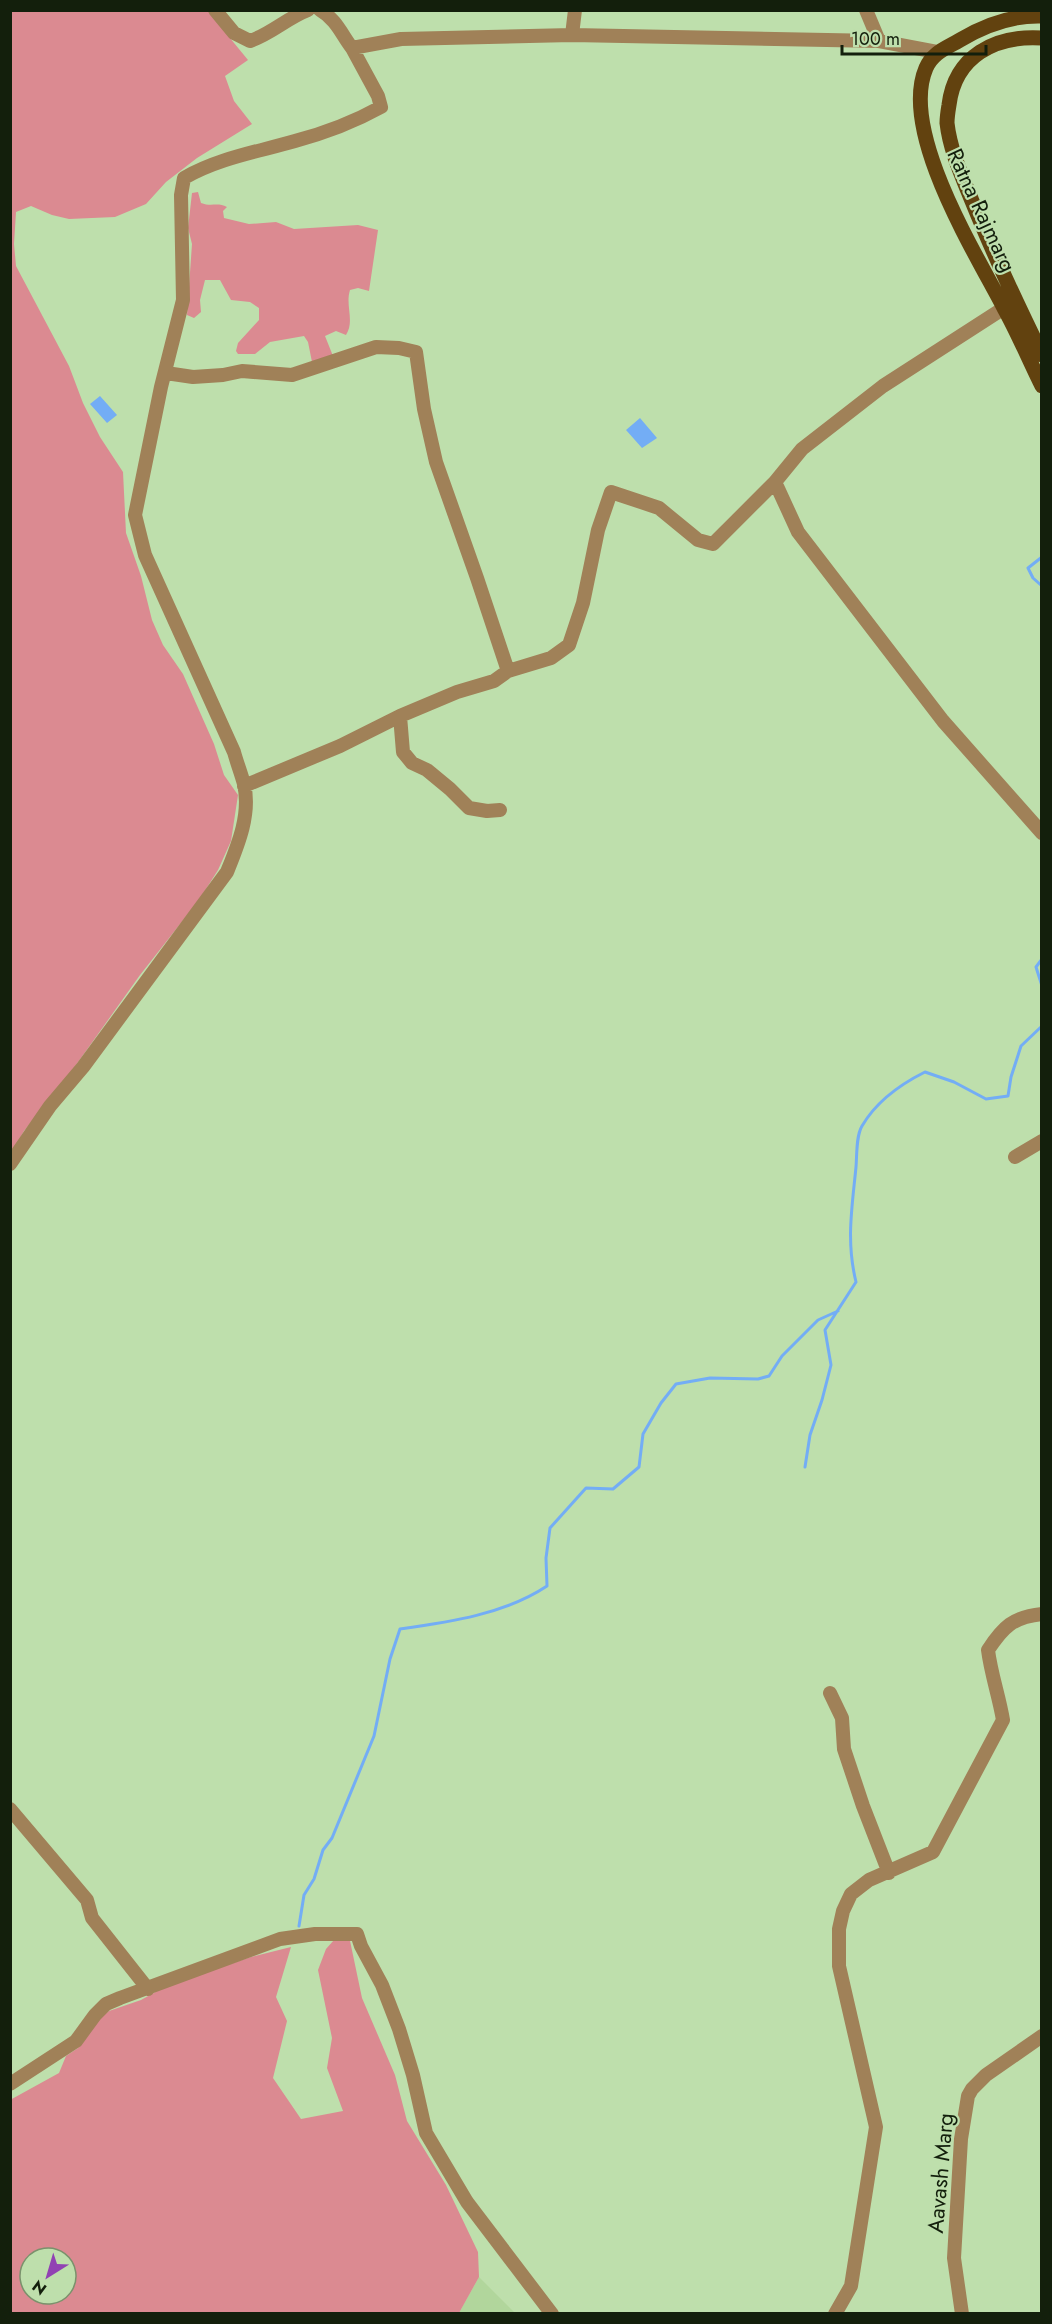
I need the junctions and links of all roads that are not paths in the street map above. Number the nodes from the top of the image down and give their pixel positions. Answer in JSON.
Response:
{"nodes":[{"id":1,"x":215,"y":10,"type":"edge"},
{"id":2,"x":308,"y":10,"type":"edge"},
{"id":3,"x":320,"y":10,"type":"edge"},
{"id":4,"x":575,"y":10,"type":"edge"},
{"id":5,"x":866,"y":10,"type":"edge"},
{"id":6,"x":1031,"y":14,"type":"edge"},
{"id":7,"x":572,"y":35,"type":"junction"},
{"id":8,"x":1041,"y":38,"type":"edge"},
{"id":9,"x":879,"y":41,"type":"junction"},
{"id":10,"x":352,"y":48,"type":"junction"},
{"id":11,"x":937,"y":52,"type":"junction"},
{"id":12,"x":996,"y":262,"type":"junction"},
{"id":13,"x":982,"y":269,"type":"junction"},
{"id":14,"x":1004,"y":308,"type":"junction"},
{"id":15,"x":1041,"y":355,"type":"edge"},
{"id":16,"x":166,"y":374,"type":"junction"},
{"id":17,"x":1041,"y":386,"type":"edge"},
{"id":18,"x":775,"y":482,"type":"junction"},
{"id":19,"x":508,"y":671,"type":"junction"},
{"id":20,"x":400,"y":716,"type":"junction"},
{"id":21,"x":244,"y":786,"type":"junction"},
{"id":22,"x":500,"y":810,"type":"dead end"},
{"id":23,"x":1041,"y":833,"type":"edge"},
{"id":24,"x":1041,"y":1141,"type":"edge"},
{"id":25,"x":1015,"y":1157,"type":"dead end"},
{"id":26,"x":10,"y":1164,"type":"edge"},
{"id":27,"x":1041,"y":1614,"type":"edge"},
{"id":28,"x":830,"y":1694,"type":"dead end"},
{"id":29,"x":10,"y":1809,"type":"edge"},
{"id":30,"x":889,"y":1873,"type":"junction"},
{"id":31,"x":148,"y":1989,"type":"junction"},
{"id":32,"x":1041,"y":2036,"type":"edge"},
{"id":33,"x":10,"y":2084,"type":"edge"},
{"id":34,"x":552,"y":2313,"type":"edge"},
{"id":35,"x":835,"y":2313,"type":"edge"},
{"id":36,"x":962,"y":2313,"type":"edge"}],
"edges":[{"from":1,"to":2,"type":"street"},
{"from":3,"to":10,"type":"street"},
{"from":4,"to":7,"type":"street"},
{"from":5,"to":9,"type":"street"},
{"from":6,"to":11,"type":"main road"},
{"from":7,"to":9,"type":"street"},
{"from":7,"to":10,"type":"street"},
{"from":8,"to":12,"type":"main road","name":"Ratna Rajmarg"},
{"from":9,"to":11,"type":"street"},
{"from":10,"to":16,"type":"street"},
{"from":11,"to":13,"type":"main road","name":"Ratna Rajmarg"},
{"from":12,"to":13,"type":"main road"},
{"from":12,"to":15,"type":"main road","name":"Ratna Rajmarg"},
{"from":13,"to":14,"type":"main road","name":"Ratna Rajmarg"},
{"from":14,"to":17,"type":"main road","name":"Ratna Rajmarg"},
{"from":14,"to":18,"type":"street"},
{"from":16,"to":19,"type":"street"},
{"from":16,"to":21,"type":"street"},
{"from":18,"to":19,"type":"street"},
{"from":18,"to":23,"type":"street"},
{"from":19,"to":20,"type":"street"},
{"from":20,"to":21,"type":"street"},
{"from":20,"to":22,"type":"street"},
{"from":21,"to":26,"type":"street"},
{"from":24,"to":25,"type":"street"},
{"from":27,"to":30,"type":"street"},
{"from":28,"to":30,"type":"street"},
{"from":29,"to":31,"type":"street"},
{"from":30,"to":35,"type":"street"},
{"from":31,"to":33,"type":"street"},
{"from":31,"to":34,"type":"street"},
{"from":32,"to":36,"type":"street","name":"Aavash Marg"}]}
